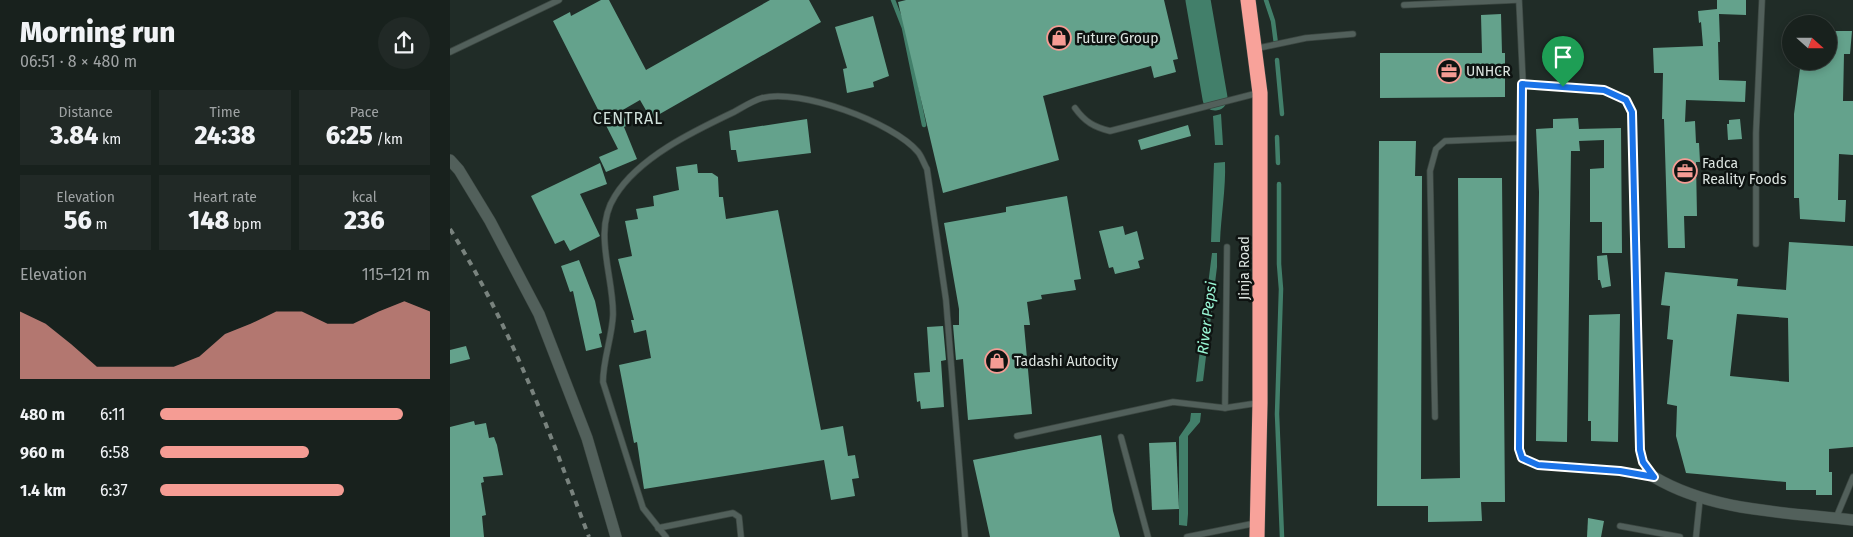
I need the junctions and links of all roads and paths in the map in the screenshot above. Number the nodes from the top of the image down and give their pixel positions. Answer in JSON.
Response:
{"nodes":[{"id":1,"x":559,"y":0,"type":"edge"},
{"id":2,"x":1248,"y":0,"type":"edge"},
{"id":3,"x":1518,"y":0,"type":"edge"},
{"id":4,"x":1762,"y":0,"type":"edge"},
{"id":5,"x":1404,"y":5,"type":"dead end"},
{"id":6,"x":1353,"y":34,"type":"dead end"},
{"id":7,"x":1254,"y":49,"type":"junction"},
{"id":8,"x":450,"y":52,"type":"edge"},
{"id":9,"x":1522,"y":84,"type":"junction"},
{"id":10,"x":1260,"y":93,"type":"junction"},
{"id":11,"x":1076,"y":108,"type":"dead end"},
{"id":12,"x":1521,"y":138,"type":"junction"},
{"id":13,"x":450,"y":160,"type":"edge"},
{"id":14,"x":1756,"y":244,"type":"dead end"},
{"id":15,"x":1227,"y":247,"type":"dead end"},
{"id":16,"x":1260,"y":403,"type":"junction"},
{"id":17,"x":1225,"y":408,"type":"junction"},
{"id":18,"x":1435,"y":416,"type":"dead end"},
{"id":19,"x":1017,"y":436,"type":"dead end"},
{"id":20,"x":1121,"y":437,"type":"dead end"},
{"id":21,"x":1654,"y":477,"type":"junction"},
{"id":22,"x":1853,"y":477,"type":"edge"},
{"id":23,"x":1700,"y":498,"type":"junction"},
{"id":24,"x":1836,"y":518,"type":"junction"},
{"id":25,"x":1853,"y":520,"type":"edge"},
{"id":26,"x":1620,"y":526,"type":"dead end"},
{"id":27,"x":658,"y":528,"type":"junction"},
{"id":28,"x":1256,"y":530,"type":"edge"},
{"id":29,"x":616,"y":537,"type":"edge"},
{"id":30,"x":666,"y":537,"type":"edge"},
{"id":31,"x":741,"y":537,"type":"edge"},
{"id":32,"x":965,"y":537,"type":"edge"},
{"id":33,"x":1148,"y":537,"type":"edge"},
{"id":34,"x":1187,"y":537,"type":"edge"},
{"id":35,"x":1680,"y":537,"type":"edge"},
{"id":36,"x":1696,"y":537,"type":"edge"}],
"edges":[{"from":1,"to":8,"type":"lane"},
{"from":2,"to":7,"type":"highway","name":"Jinja Road"},
{"from":3,"to":5,"type":"lane"},
{"from":3,"to":9,"type":"lane"},
{"from":4,"to":14,"type":"lane"},
{"from":6,"to":7,"type":"lane"},
{"from":7,"to":10,"type":"highway","name":"Jinja Road"},
{"from":9,"to":12,"type":"lane"},
{"from":9,"to":21,"type":"lane"},
{"from":10,"to":11,"type":"lane"},
{"from":10,"to":16,"type":"highway","name":"Jinja Road"},
{"from":12,"to":18,"type":"lane"},
{"from":12,"to":21,"type":"lane"},
{"from":13,"to":29,"type":"street"},
{"from":15,"to":17,"type":"lane"},
{"from":16,"to":17,"type":"lane"},
{"from":16,"to":28,"type":"highway","name":"Jinja Road"},
{"from":17,"to":19,"type":"lane"},
{"from":20,"to":33,"type":"lane"},
{"from":21,"to":23,"type":"street"},
{"from":22,"to":24,"type":"lane"},
{"from":23,"to":24,"type":"street"},
{"from":23,"to":36,"type":"lane"},
{"from":24,"to":25,"type":"street"},
{"from":26,"to":35,"type":"lane"},
{"from":27,"to":30,"type":"lane"},
{"from":27,"to":31,"type":"lane"},
{"from":27,"to":32,"type":"lane"},
{"from":28,"to":34,"type":"lane"}]}
